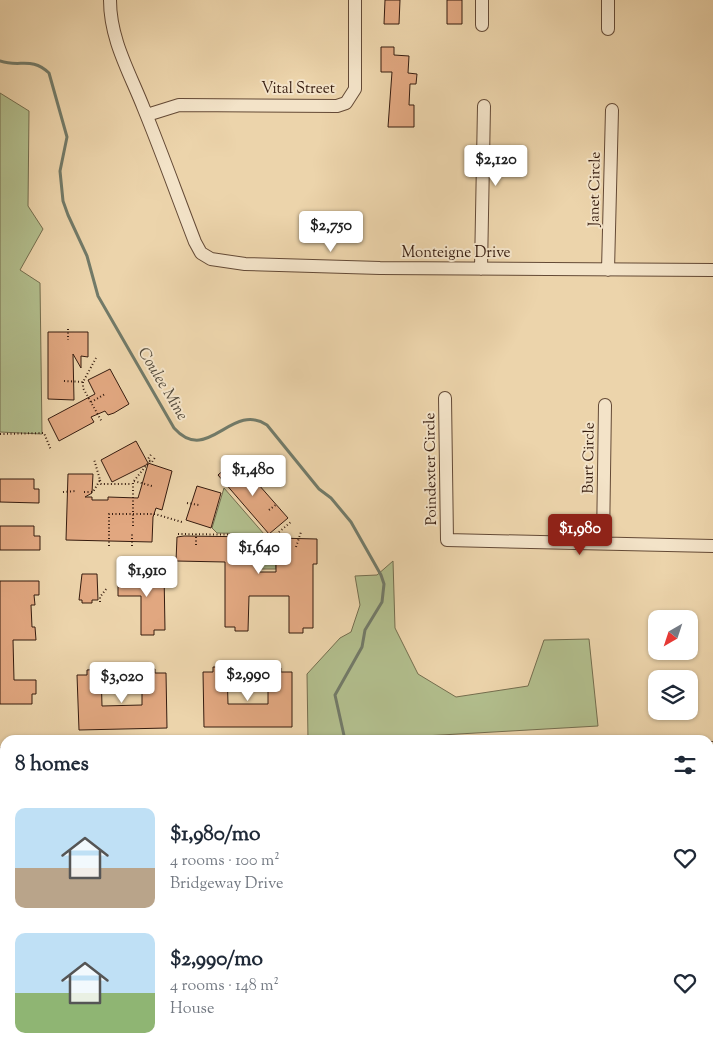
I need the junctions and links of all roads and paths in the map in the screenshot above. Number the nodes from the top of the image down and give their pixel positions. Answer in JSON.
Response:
{"nodes":[{"id":1,"x":110,"y":0,"type":"edge"},
{"id":2,"x":355,"y":0,"type":"edge"},
{"id":3,"x":482,"y":0,"type":"edge"},
{"id":4,"x":608,"y":0,"type":"edge"},
{"id":5,"x":482,"y":25,"type":"dead end"},
{"id":6,"x":608,"y":29,"type":"dead end"},
{"id":7,"x":484,"y":106,"type":"dead end"},
{"id":8,"x":612,"y":110,"type":"dead end"},
{"id":9,"x":147,"y":115,"type":"junction"},
{"id":10,"x":481,"y":269,"type":"junction"},
{"id":11,"x":608,"y":270,"type":"junction"},
{"id":12,"x":713,"y":270,"type":"edge"},
{"id":13,"x":68,"y":329,"type":"dead end"},
{"id":14,"x":68,"y":340,"type":"dead end"},
{"id":15,"x":96,"y":358,"type":"dead end"},
{"id":16,"x":64,"y":381,"type":"dead end"},
{"id":17,"x":83,"y":382,"type":"junction"},
{"id":18,"x":105,"y":394,"type":"dead end"},
{"id":19,"x":445,"y":398,"type":"dead end"},
{"id":20,"x":91,"y":402,"type":"junction"},
{"id":21,"x":605,"y":405,"type":"dead end"},
{"id":22,"x":102,"y":422,"type":"dead end"},
{"id":23,"x":0,"y":434,"type":"edge"},
{"id":24,"x":51,"y":450,"type":"dead end"},
{"id":25,"x":152,"y":453,"type":"dead end"},
{"id":26,"x":156,"y":456,"type":"dead end"},
{"id":27,"x":94,"y":458,"type":"dead end"},
{"id":28,"x":150,"y":461,"type":"junction"},
{"id":29,"x":249,"y":472,"type":"dead end"},
{"id":30,"x":242,"y":478,"type":"dead end"},
{"id":31,"x":100,"y":480,"type":"junction"},
{"id":32,"x":133,"y":483,"type":"junction"},
{"id":33,"x":152,"y":486,"type":"dead end"},
{"id":34,"x":76,"y":491,"type":"dead end"},
{"id":35,"x":63,"y":492,"type":"dead end"},
{"id":36,"x":84,"y":492,"type":"dead end"},
{"id":37,"x":188,"y":502,"type":"dead end"},
{"id":38,"x":277,"y":504,"type":"dead end"},
{"id":39,"x":200,"y":505,"type":"dead end"},
{"id":40,"x":269,"y":510,"type":"dead end"},
{"id":41,"x":132,"y":514,"type":"junction"},
{"id":42,"x":292,"y":521,"type":"dead end"},
{"id":43,"x":182,"y":522,"type":"dead end"},
{"id":44,"x":133,"y":526,"type":"dead end"},
{"id":45,"x":301,"y":532,"type":"dead end"},
{"id":46,"x":132,"y":534,"type":"dead end"},
{"id":47,"x":178,"y":534,"type":"dead end"},
{"id":48,"x":196,"y":534,"type":"junction"},
{"id":49,"x":241,"y":535,"type":"junction"},
{"id":50,"x":603,"y":542,"type":"junction"},
{"id":51,"x":196,"y":545,"type":"dead end"},
{"id":52,"x":109,"y":546,"type":"dead end"},
{"id":53,"x":132,"y":546,"type":"dead end"},
{"id":54,"x":713,"y":546,"type":"edge"},
{"id":55,"x":241,"y":547,"type":"dead end"},
{"id":56,"x":296,"y":547,"type":"dead end"},
{"id":57,"x":107,"y":588,"type":"dead end"},
{"id":58,"x":100,"y":602,"type":"dead end"}],
"edges":[{"from":1,"to":9,"type":"street","name":"Monteigne Drive"},
{"from":2,"to":9,"type":"street","name":"Vital Street"},
{"from":3,"to":5,"type":"street"},
{"from":4,"to":6,"type":"street"},
{"from":7,"to":10,"type":"street"},
{"from":8,"to":11,"type":"street","name":"Janet Circle"},
{"from":9,"to":10,"type":"street","name":"Monteigne Drive"},
{"from":10,"to":11,"type":"street","name":"Monteigne Drive"},
{"from":11,"to":12,"type":"street","name":"Monteigne Drive"},
{"from":13,"to":14,"type":"path"},
{"from":15,"to":17,"type":"path"},
{"from":16,"to":17,"type":"path"},
{"from":17,"to":20,"type":"path"},
{"from":18,"to":20,"type":"path"},
{"from":19,"to":50,"type":"street","name":"Poindexter Circle"},
{"from":20,"to":22,"type":"path"},
{"from":21,"to":50,"type":"street","name":"Burt Circle"},
{"from":23,"to":24,"type":"path"},
{"from":25,"to":28,"type":"path"},
{"from":26,"to":28,"type":"path"},
{"from":27,"to":31,"type":"path"},
{"from":28,"to":32,"type":"path"},
{"from":29,"to":30,"type":"path"},
{"from":31,"to":32,"type":"path"},
{"from":31,"to":36,"type":"path"},
{"from":32,"to":33,"type":"path"},
{"from":32,"to":41,"type":"path"},
{"from":34,"to":35,"type":"path"},
{"from":37,"to":39,"type":"path"},
{"from":38,"to":40,"type":"path"},
{"from":41,"to":43,"type":"path"},
{"from":41,"to":44,"type":"path"},
{"from":41,"to":52,"type":"path"},
{"from":42,"to":49,"type":"path"},
{"from":45,"to":56,"type":"path"},
{"from":46,"to":53,"type":"path"},
{"from":47,"to":48,"type":"path"},
{"from":48,"to":49,"type":"path"},
{"from":48,"to":51,"type":"path"},
{"from":49,"to":55,"type":"path"},
{"from":50,"to":54,"type":"street"},
{"from":57,"to":58,"type":"path"}]}
